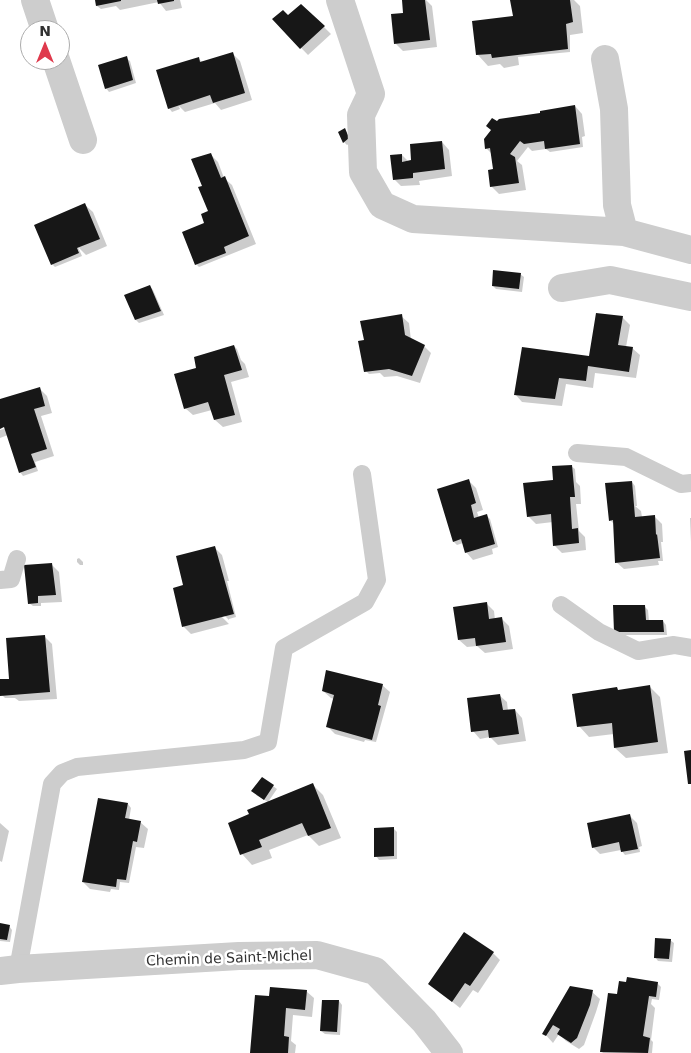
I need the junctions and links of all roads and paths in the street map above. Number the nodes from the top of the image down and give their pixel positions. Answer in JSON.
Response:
{"nodes":[{"id":1,"x":35,"y":0,"type":"edge"},
{"id":2,"x":340,"y":0,"type":"edge"},
{"id":3,"x":42,"y":20,"type":"edge"},
{"id":4,"x":605,"y":59,"type":"dead end"},
{"id":5,"x":59,"y":70,"type":"edge"},
{"id":6,"x":83,"y":140,"type":"dead end"},
{"id":7,"x":624,"y":232,"type":"junction"},
{"id":8,"x":691,"y":250,"type":"edge"},
{"id":9,"x":562,"y":288,"type":"dead end"},
{"id":10,"x":691,"y":297,"type":"edge"},
{"id":11,"x":577,"y":453,"type":"dead end"},
{"id":12,"x":362,"y":474,"type":"dead end"},
{"id":13,"x":691,"y":483,"type":"edge"},
{"id":14,"x":17,"y":559,"type":"dead end"},
{"id":15,"x":0,"y":580,"type":"edge"},
{"id":16,"x":561,"y":605,"type":"dead end"},
{"id":17,"x":691,"y":648,"type":"edge"},
{"id":18,"x":9,"y":970,"type":"edge"},
{"id":19,"x":449,"y":1053,"type":"edge"}],
"edges":[{"from":1,"to":3,"type":"street"},
{"from":2,"to":7,"type":"street"},
{"from":4,"to":7,"type":"street"},
{"from":5,"to":6,"type":"street"},
{"from":7,"to":8,"type":"street"},
{"from":9,"to":10,"type":"street"},
{"from":11,"to":13,"type":"lane"},
{"from":12,"to":18,"type":"lane"},
{"from":14,"to":15,"type":"lane"},
{"from":16,"to":17,"type":"lane"},
{"from":18,"to":19,"type":"street","name":"Chemin de Saint-Michel"}]}
